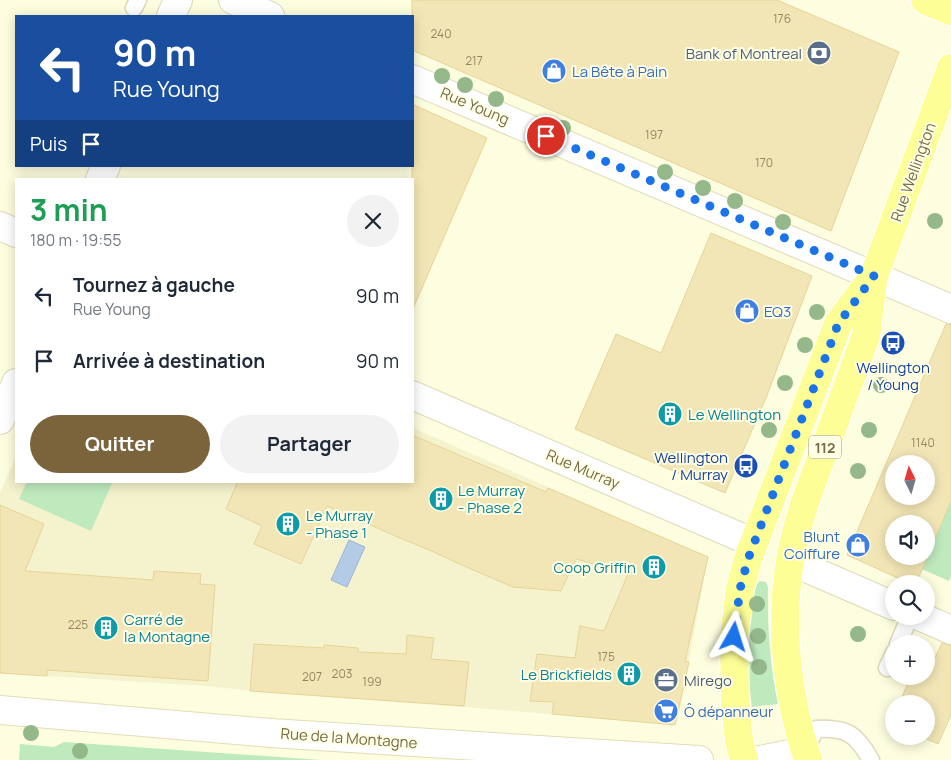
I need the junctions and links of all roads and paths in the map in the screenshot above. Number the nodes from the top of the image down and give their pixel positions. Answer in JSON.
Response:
{"nodes":[{"id":1,"x":178,"y":0,"type":"edge"},
{"id":2,"x":233,"y":0,"type":"edge"},
{"id":3,"x":925,"y":0,"type":"edge"},
{"id":4,"x":951,"y":11,"type":"edge"},
{"id":5,"x":171,"y":15,"type":"edge"},
{"id":6,"x":268,"y":15,"type":"edge"},
{"id":7,"x":951,"y":68,"type":"edge"},
{"id":8,"x":414,"y":80,"type":"edge"},
{"id":9,"x":0,"y":226,"type":"edge"},
{"id":10,"x":15,"y":233,"type":"edge"},
{"id":11,"x":874,"y":276,"type":"junction"},
{"id":12,"x":951,"y":309,"type":"edge"},
{"id":13,"x":15,"y":385,"type":"edge"},
{"id":14,"x":414,"y":396,"type":"edge"},
{"id":15,"x":0,"y":420,"type":"edge"},
{"id":16,"x":754,"y":543,"type":"junction"},
{"id":17,"x":790,"y":560,"type":"junction"},
{"id":18,"x":885,"y":602,"type":"edge"},
{"id":19,"x":935,"y":623,"type":"edge"},
{"id":20,"x":951,"y":630,"type":"edge"},
{"id":21,"x":0,"y":710,"type":"edge"},
{"id":22,"x":806,"y":755,"type":"edge"},
{"id":23,"x":699,"y":760,"type":"edge"},
{"id":24,"x":744,"y":760,"type":"edge"},
{"id":25,"x":760,"y":760,"type":"edge"},
{"id":26,"x":871,"y":760,"type":"edge"}],
"edges":[{"from":1,"to":5,"type":"street"},
{"from":2,"to":6,"type":"street"},
{"from":3,"to":4,"type":"main road"},
{"from":7,"to":11,"type":"main road","name":"Rue Wellington","number":"112"},
{"from":8,"to":11,"type":"street","name":"Rue Young"},
{"from":9,"to":10,"type":"street"},
{"from":11,"to":12,"type":"street","name":"Rue Young"},
{"from":11,"to":16,"type":"main road","name":"Rue Wellington","number":"112"},
{"from":11,"to":17,"type":"main road","name":"Rue Wellington","number":"112"},
{"from":13,"to":15,"type":"street"},
{"from":14,"to":16,"type":"street","name":"Rue Murray"},
{"from":16,"to":24,"type":"main road","name":"Rue Wellington","number":"112"},
{"from":17,"to":18,"type":"street"},
{"from":17,"to":22,"type":"main road","name":"Rue Wellington","number":"112"},
{"from":19,"to":20,"type":"street"},
{"from":21,"to":23,"type":"street","name":"Rue de la Montagne"},
{"from":22,"to":25,"type":"street"},
{"from":22,"to":26,"type":"lane"}]}
